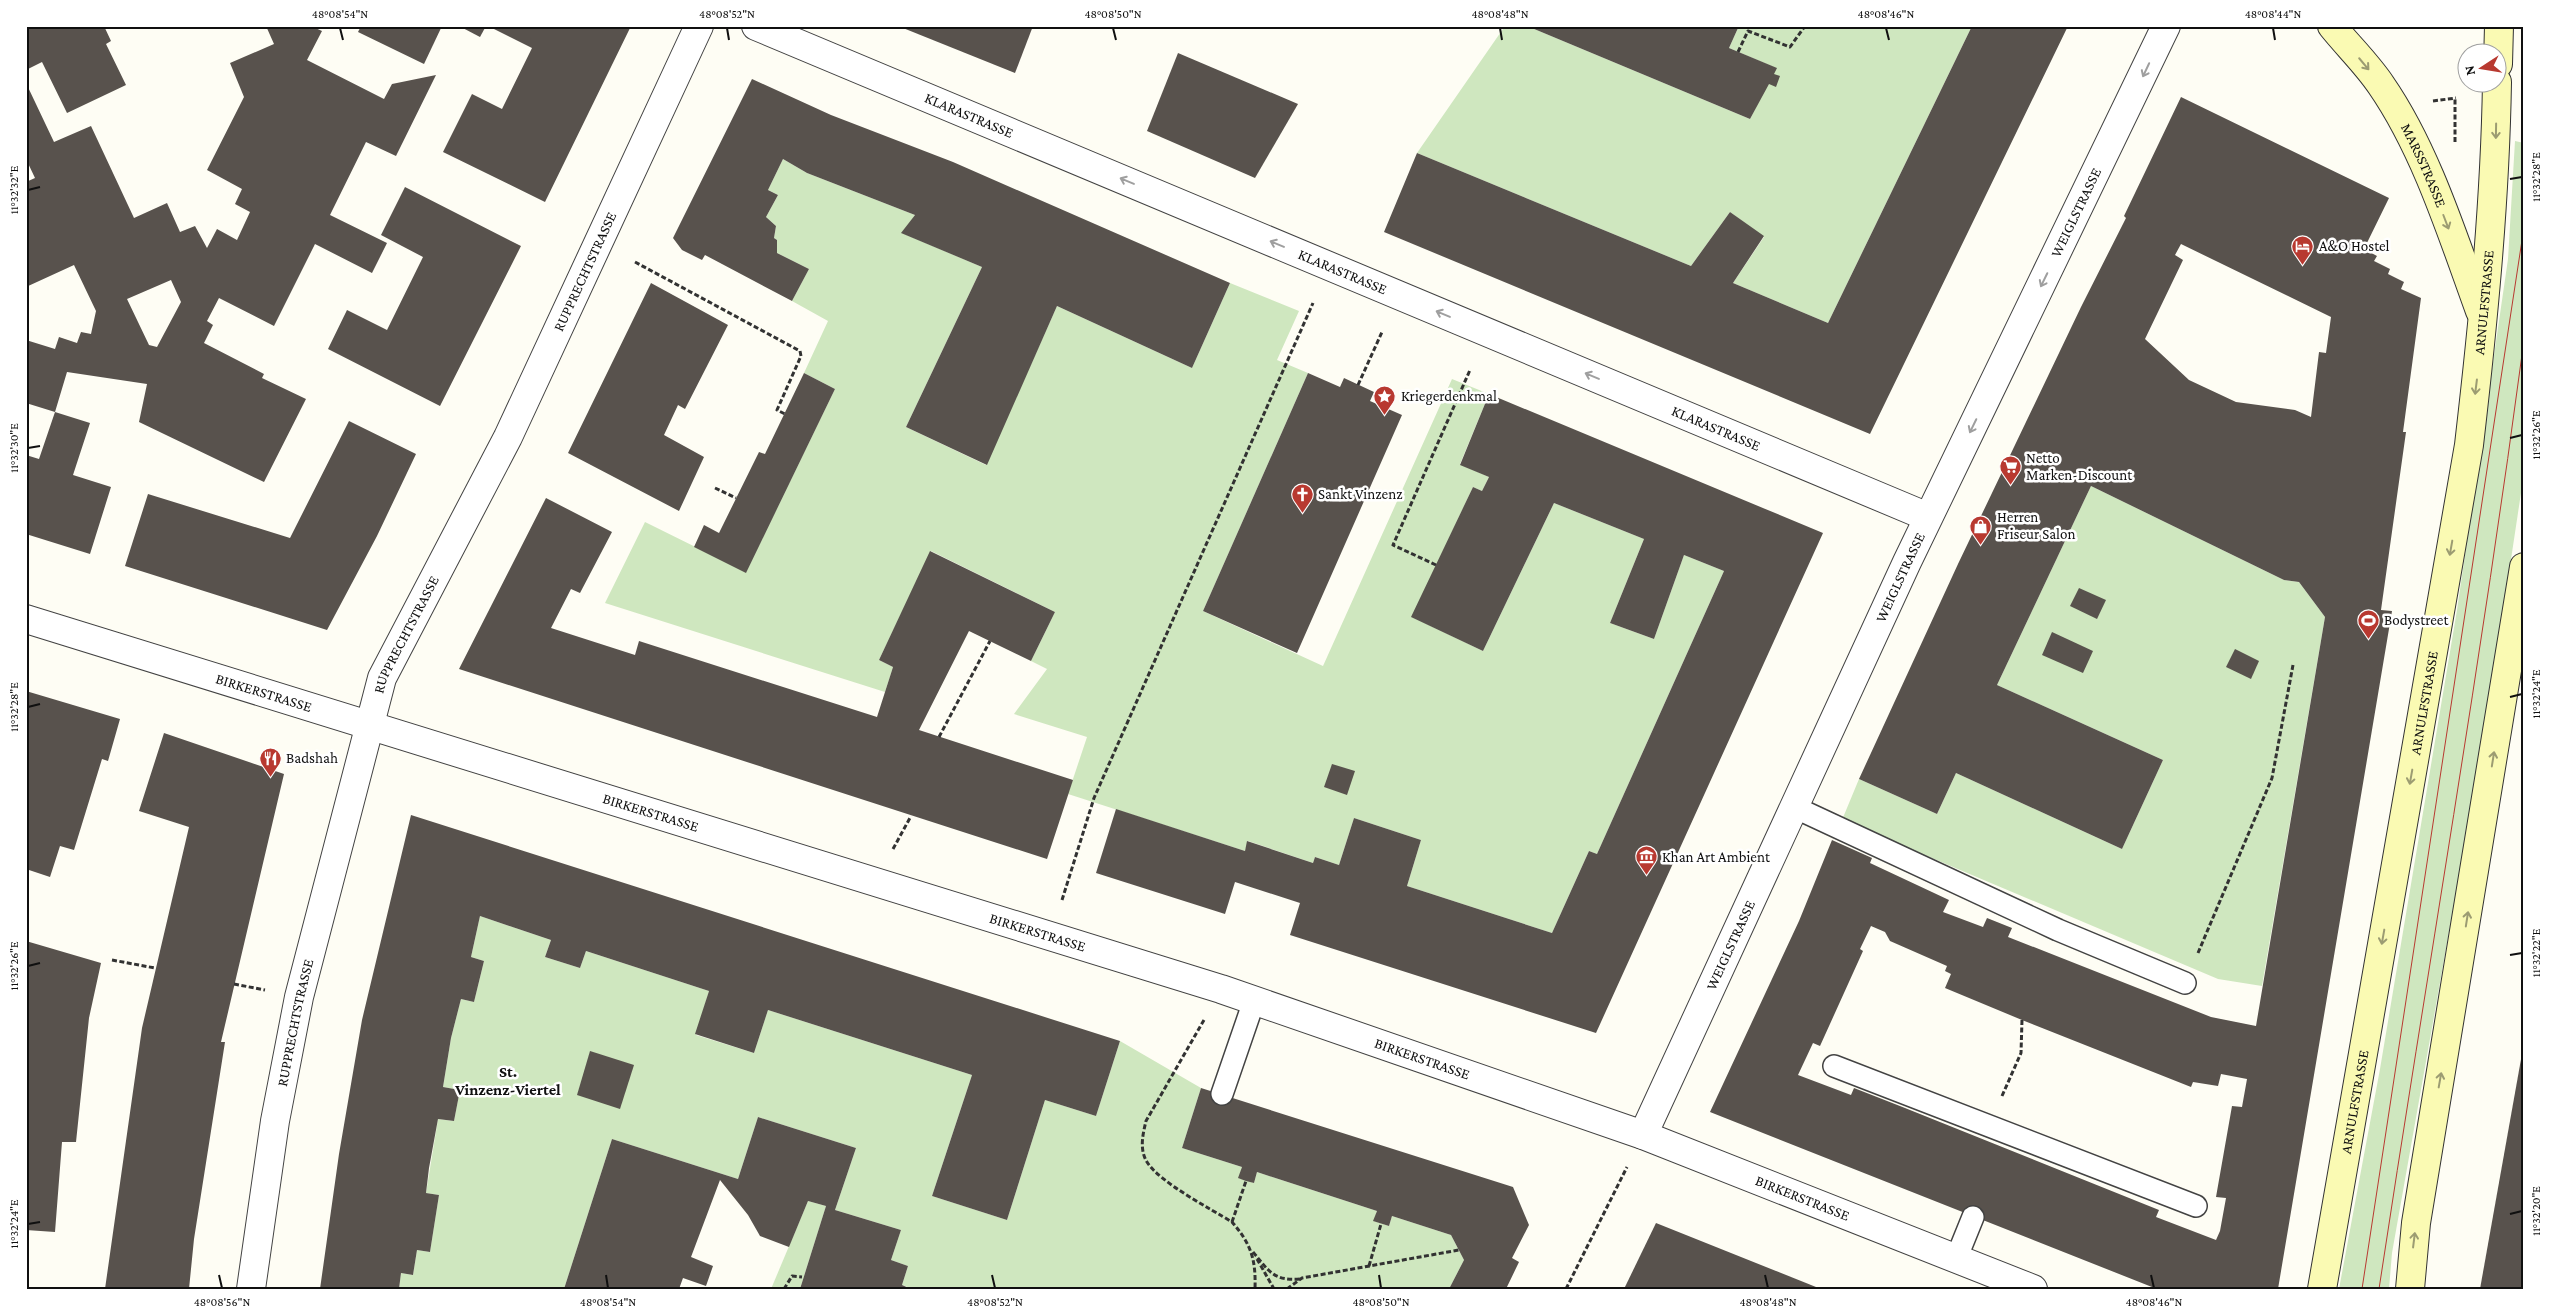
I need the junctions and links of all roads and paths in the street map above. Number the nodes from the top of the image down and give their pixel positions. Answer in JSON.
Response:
{"nodes":[{"id":1,"x":699,"y":26,"type":"edge"},
{"id":2,"x":756,"y":26,"type":"edge"},
{"id":3,"x":1805,"y":26,"type":"edge"},
{"id":4,"x":2166,"y":26,"type":"edge"},
{"id":5,"x":2332,"y":26,"type":"edge"},
{"id":6,"x":2499,"y":26,"type":"edge"},
{"id":7,"x":2499,"y":42,"type":"edge"},
{"id":8,"x":1738,"y":52,"type":"dead end"},
{"id":9,"x":2497,"y":92,"type":"edge"},
{"id":10,"x":635,"y":262,"type":"dead end"},
{"id":11,"x":1313,"y":303,"type":"dead end"},
{"id":12,"x":2484,"y":322,"type":"junction"},
{"id":13,"x":1382,"y":332,"type":"dead end"},
{"id":14,"x":1470,"y":370,"type":"dead end"},
{"id":15,"x":1358,"y":385,"type":"dead end"},
{"id":16,"x":785,"y":414,"type":"dead end"},
{"id":17,"x":715,"y":488,"type":"dead end"},
{"id":18,"x":736,"y":498,"type":"dead end"},
{"id":19,"x":1928,"y":517,"type":"junction"},
{"id":20,"x":1436,"y":565,"type":"dead end"},
{"id":21,"x":2524,"y":567,"type":"edge"},
{"id":22,"x":26,"y":619,"type":"edge"},
{"id":23,"x":990,"y":641,"type":"dead end"},
{"id":24,"x":2293,"y":666,"type":"dead end"},
{"id":25,"x":368,"y":726,"type":"junction"},
{"id":26,"x":939,"y":737,"type":"dead end"},
{"id":27,"x":1794,"y":807,"type":"junction"},
{"id":28,"x":1062,"y":900,"type":"dead end"},
{"id":29,"x":112,"y":960,"type":"dead end"},
{"id":30,"x":155,"y":968,"type":"dead end"},
{"id":31,"x":2185,"y":984,"type":"joint"},
{"id":32,"x":1221,"y":989,"type":"junction"},
{"id":33,"x":1254,"y":1001,"type":"junction"},
{"id":34,"x":2022,"y":1020,"type":"dead end"},
{"id":35,"x":1834,"y":1066,"type":"dead end"},
{"id":36,"x":1222,"y":1094,"type":"dead end"},
{"id":37,"x":1989,"y":1126,"type":"junction"},
{"id":38,"x":1643,"y":1135,"type":"junction"},
{"id":39,"x":1246,"y":1181,"type":"dead end"},
{"id":40,"x":2196,"y":1206,"type":"dead end"},
{"id":41,"x":1973,"y":1217,"type":"dead end"},
{"id":42,"x":1232,"y":1222,"type":"junction"},
{"id":43,"x":1381,"y":1224,"type":"dead end"},
{"id":44,"x":1459,"y":1250,"type":"dead end"},
{"id":45,"x":1252,"y":1251,"type":"junction"},
{"id":46,"x":1956,"y":1259,"type":"junction"},
{"id":47,"x":1369,"y":1266,"type":"junction"},
{"id":48,"x":802,"y":1276,"type":"dead end"},
{"id":49,"x":1302,"y":1278,"type":"junction"},
{"id":50,"x":251,"y":1289,"type":"edge"},
{"id":51,"x":784,"y":1289,"type":"edge"},
{"id":52,"x":1255,"y":1289,"type":"edge"},
{"id":53,"x":1274,"y":1289,"type":"edge"},
{"id":54,"x":1286,"y":1289,"type":"edge"},
{"id":55,"x":1566,"y":1289,"type":"edge"},
{"id":56,"x":2034,"y":1289,"type":"edge"},
{"id":57,"x":2322,"y":1289,"type":"edge"},
{"id":58,"x":2410,"y":1289,"type":"edge"}],
"edges":[{"from":1,"to":25,"type":"street","name":"RUPPRECHTSTRASSE"},
{"from":19,"to":2,"type":"street","name":"KLARASTRASSE","one_way":true},
{"from":3,"to":8,"type":"path"},
{"from":4,"to":19,"type":"street","name":"WEIGLSTRASSE","one_way":true},
{"from":5,"to":12,"type":"main road","name":"MARSSTRASSE","one_way":true},
{"from":6,"to":7,"type":"main road"},
{"from":9,"to":12,"type":"main road","name":"ARNULFSTRASSE","one_way":true},
{"from":10,"to":16,"type":"path"},
{"from":11,"to":28,"type":"path"},
{"from":12,"to":57,"type":"main road","name":"ARNULFSTRASSE","one_way":true},
{"from":13,"to":15,"type":"path"},
{"from":14,"to":20,"type":"path"},
{"from":17,"to":18,"type":"path"},
{"from":19,"to":27,"type":"street","name":"WEIGLSTRASSE"},
{"from":58,"to":21,"type":"main road","one_way":true},
{"from":22,"to":25,"type":"street","name":"BIRKERSTRASSE"},
{"from":23,"to":26,"type":"path"},
{"from":24,"to":31,"type":"path"},
{"from":25,"to":32,"type":"street","name":"BIRKERSTRASSE"},
{"from":25,"to":50,"type":"street","name":"RUPPRECHTSTRASSE"},
{"from":27,"to":31,"type":"lane"},
{"from":27,"to":38,"type":"street","name":"WEIGLSTRASSE"},
{"from":29,"to":30,"type":"path"},
{"from":32,"to":33,"type":"street","name":"BIRKERSTRASSE"},
{"from":32,"to":42,"type":"path"},
{"from":33,"to":36,"type":"lane"},
{"from":33,"to":38,"type":"street","name":"BIRKERSTRASSE"},
{"from":34,"to":37,"type":"path"},
{"from":35,"to":37,"type":"lane"},
{"from":37,"to":40,"type":"lane"},
{"from":38,"to":46,"type":"street","name":"BIRKERSTRASSE"},
{"from":38,"to":55,"type":"path"},
{"from":39,"to":42,"type":"path"},
{"from":41,"to":46,"type":"lane"},
{"from":42,"to":45,"type":"path"},
{"from":43,"to":47,"type":"path"},
{"from":44,"to":47,"type":"path"},
{"from":45,"to":49,"type":"path"},
{"from":45,"to":52,"type":"path"},
{"from":45,"to":53,"type":"path"},
{"from":46,"to":56,"type":"street","name":"BIRKERSTRASSE"},
{"from":47,"to":49,"type":"path"},
{"from":48,"to":51,"type":"path"},
{"from":49,"to":54,"type":"path"}]}
